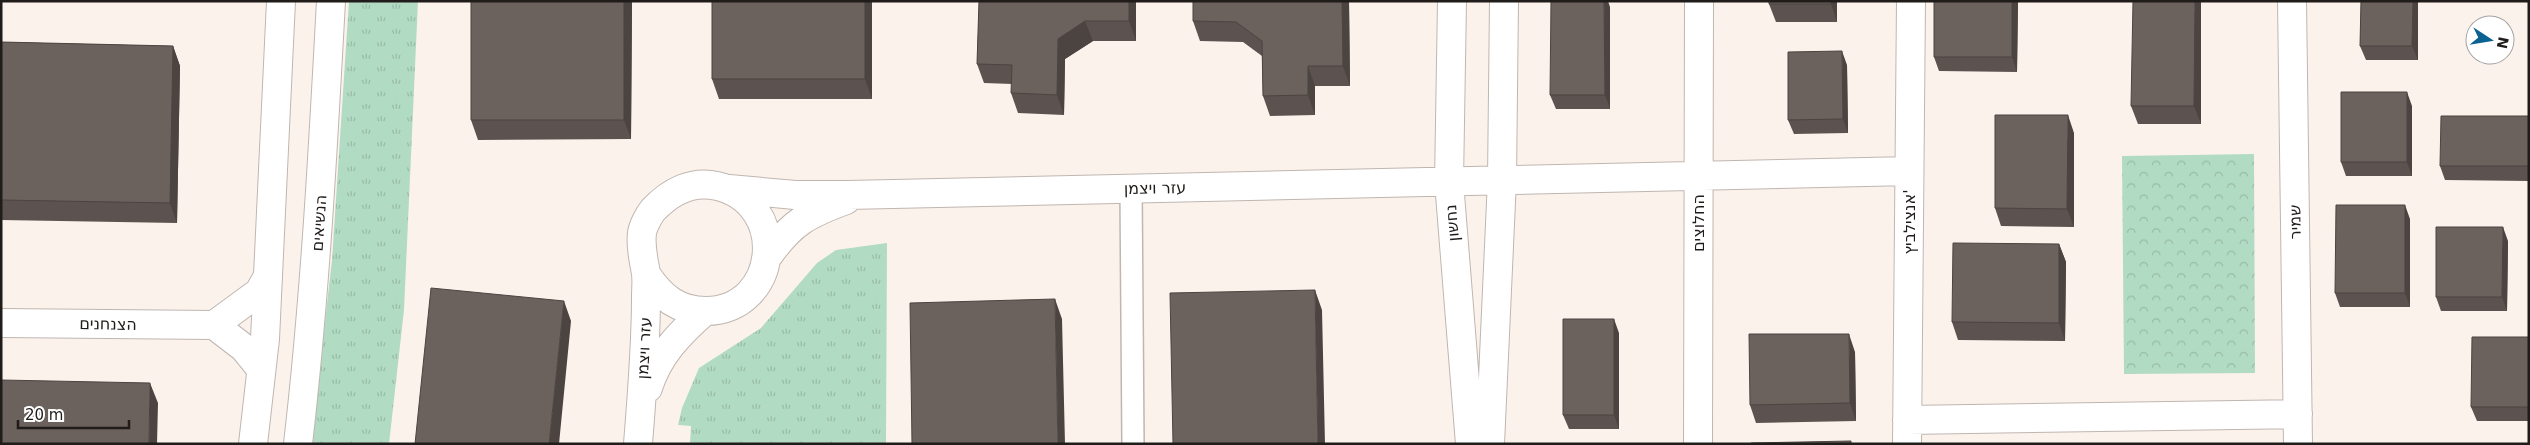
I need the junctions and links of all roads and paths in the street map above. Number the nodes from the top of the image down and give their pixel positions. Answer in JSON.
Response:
{"nodes":[{"id":1,"x":281,"y":1,"type":"edge"},
{"id":2,"x":331,"y":1,"type":"edge"},
{"id":3,"x":1452,"y":1,"type":"edge"},
{"id":4,"x":1504,"y":1,"type":"edge"},
{"id":5,"x":1699,"y":1,"type":"edge"},
{"id":6,"x":1911,"y":1,"type":"edge"},
{"id":7,"x":2292,"y":1,"type":"edge"},
{"id":8,"x":1909,"y":171,"type":"junction"},
{"id":9,"x":1698,"y":176,"type":"junction"},
{"id":10,"x":1502,"y":180,"type":"junction"},
{"id":11,"x":1449,"y":182,"type":"junction"},
{"id":12,"x":1131,"y":188,"type":"junction"},
{"id":13,"x":729,"y":189,"type":"junction"},
{"id":14,"x":861,"y":195,"type":"junction"},
{"id":15,"x":768,"y":256,"type":"junction"},
{"id":16,"x":646,"y":274,"type":"junction"},
{"id":17,"x":268,"y":276,"type":"junction"},
{"id":18,"x":705,"y":311,"type":"junction"},
{"id":19,"x":1,"y":323,"type":"edge"},
{"id":20,"x":214,"y":325,"type":"junction"},
{"id":21,"x":261,"y":368,"type":"junction"},
{"id":22,"x":2298,"y":414,"type":"junction"},
{"id":23,"x":639,"y":432,"type":"edge"},
{"id":24,"x":1907,"y":432,"type":"edge"},
{"id":25,"x":253,"y":444,"type":"edge"},
{"id":26,"x":298,"y":444,"type":"edge"},
{"id":27,"x":1133,"y":444,"type":"edge"},
{"id":28,"x":1470,"y":444,"type":"edge"},
{"id":29,"x":1490,"y":444,"type":"edge"},
{"id":30,"x":1698,"y":444,"type":"edge"},
{"id":31,"x":2298,"y":444,"type":"edge"}],
"edges":[{"from":1,"to":17,"type":"street"},
{"from":2,"to":26,"type":"street","name":"הנשיאים"},
{"from":3,"to":11,"type":"street","name":"נחשון"},
{"from":4,"to":10,"type":"street"},
{"from":5,"to":9,"type":"street","name":"החלוצים"},
{"from":6,"to":8,"type":"street","name":"אנצילביץ'"},
{"from":7,"to":22,"type":"street","name":"שמיר"},
{"from":8,"to":9,"type":"street","name":"עזר ויצמן"},
{"from":8,"to":24,"type":"street","name":"אנצילביץ'"},
{"from":9,"to":10,"type":"street","name":"עזר ויצמן"},
{"from":9,"to":30,"type":"street","name":"החלוצים"},
{"from":10,"to":11,"type":"street","name":"עזר ויצמן"},
{"from":10,"to":29,"type":"street"},
{"from":11,"to":12,"type":"street","name":"עזר ויצמן"},
{"from":11,"to":28,"type":"street","name":"נחשון"},
{"from":12,"to":14,"type":"street","name":"עזר ויצמן"},
{"from":12,"to":27,"type":"lane"},
{"from":13,"to":14,"type":"street","name":"עזר ויצמן"},
{"from":13,"to":15,"type":"street"},
{"from":13,"to":16,"type":"street"},
{"from":14,"to":15,"type":"street","name":"עזר ויצמן"},
{"from":15,"to":18,"type":"street"},
{"from":16,"to":18,"type":"street"},
{"from":16,"to":23,"type":"street","name":"עזר ויצמן"},
{"from":17,"to":20,"type":"street"},
{"from":17,"to":21,"type":"street"},
{"from":18,"to":23,"type":"street","name":"עזר ויצמן"},
{"from":19,"to":20,"type":"street","name":"הצנחנים"},
{"from":20,"to":21,"type":"street"},
{"from":21,"to":25,"type":"street"},
{"from":22,"to":24,"type":"street"},
{"from":22,"to":31,"type":"street","name":"שמיר"}]}
